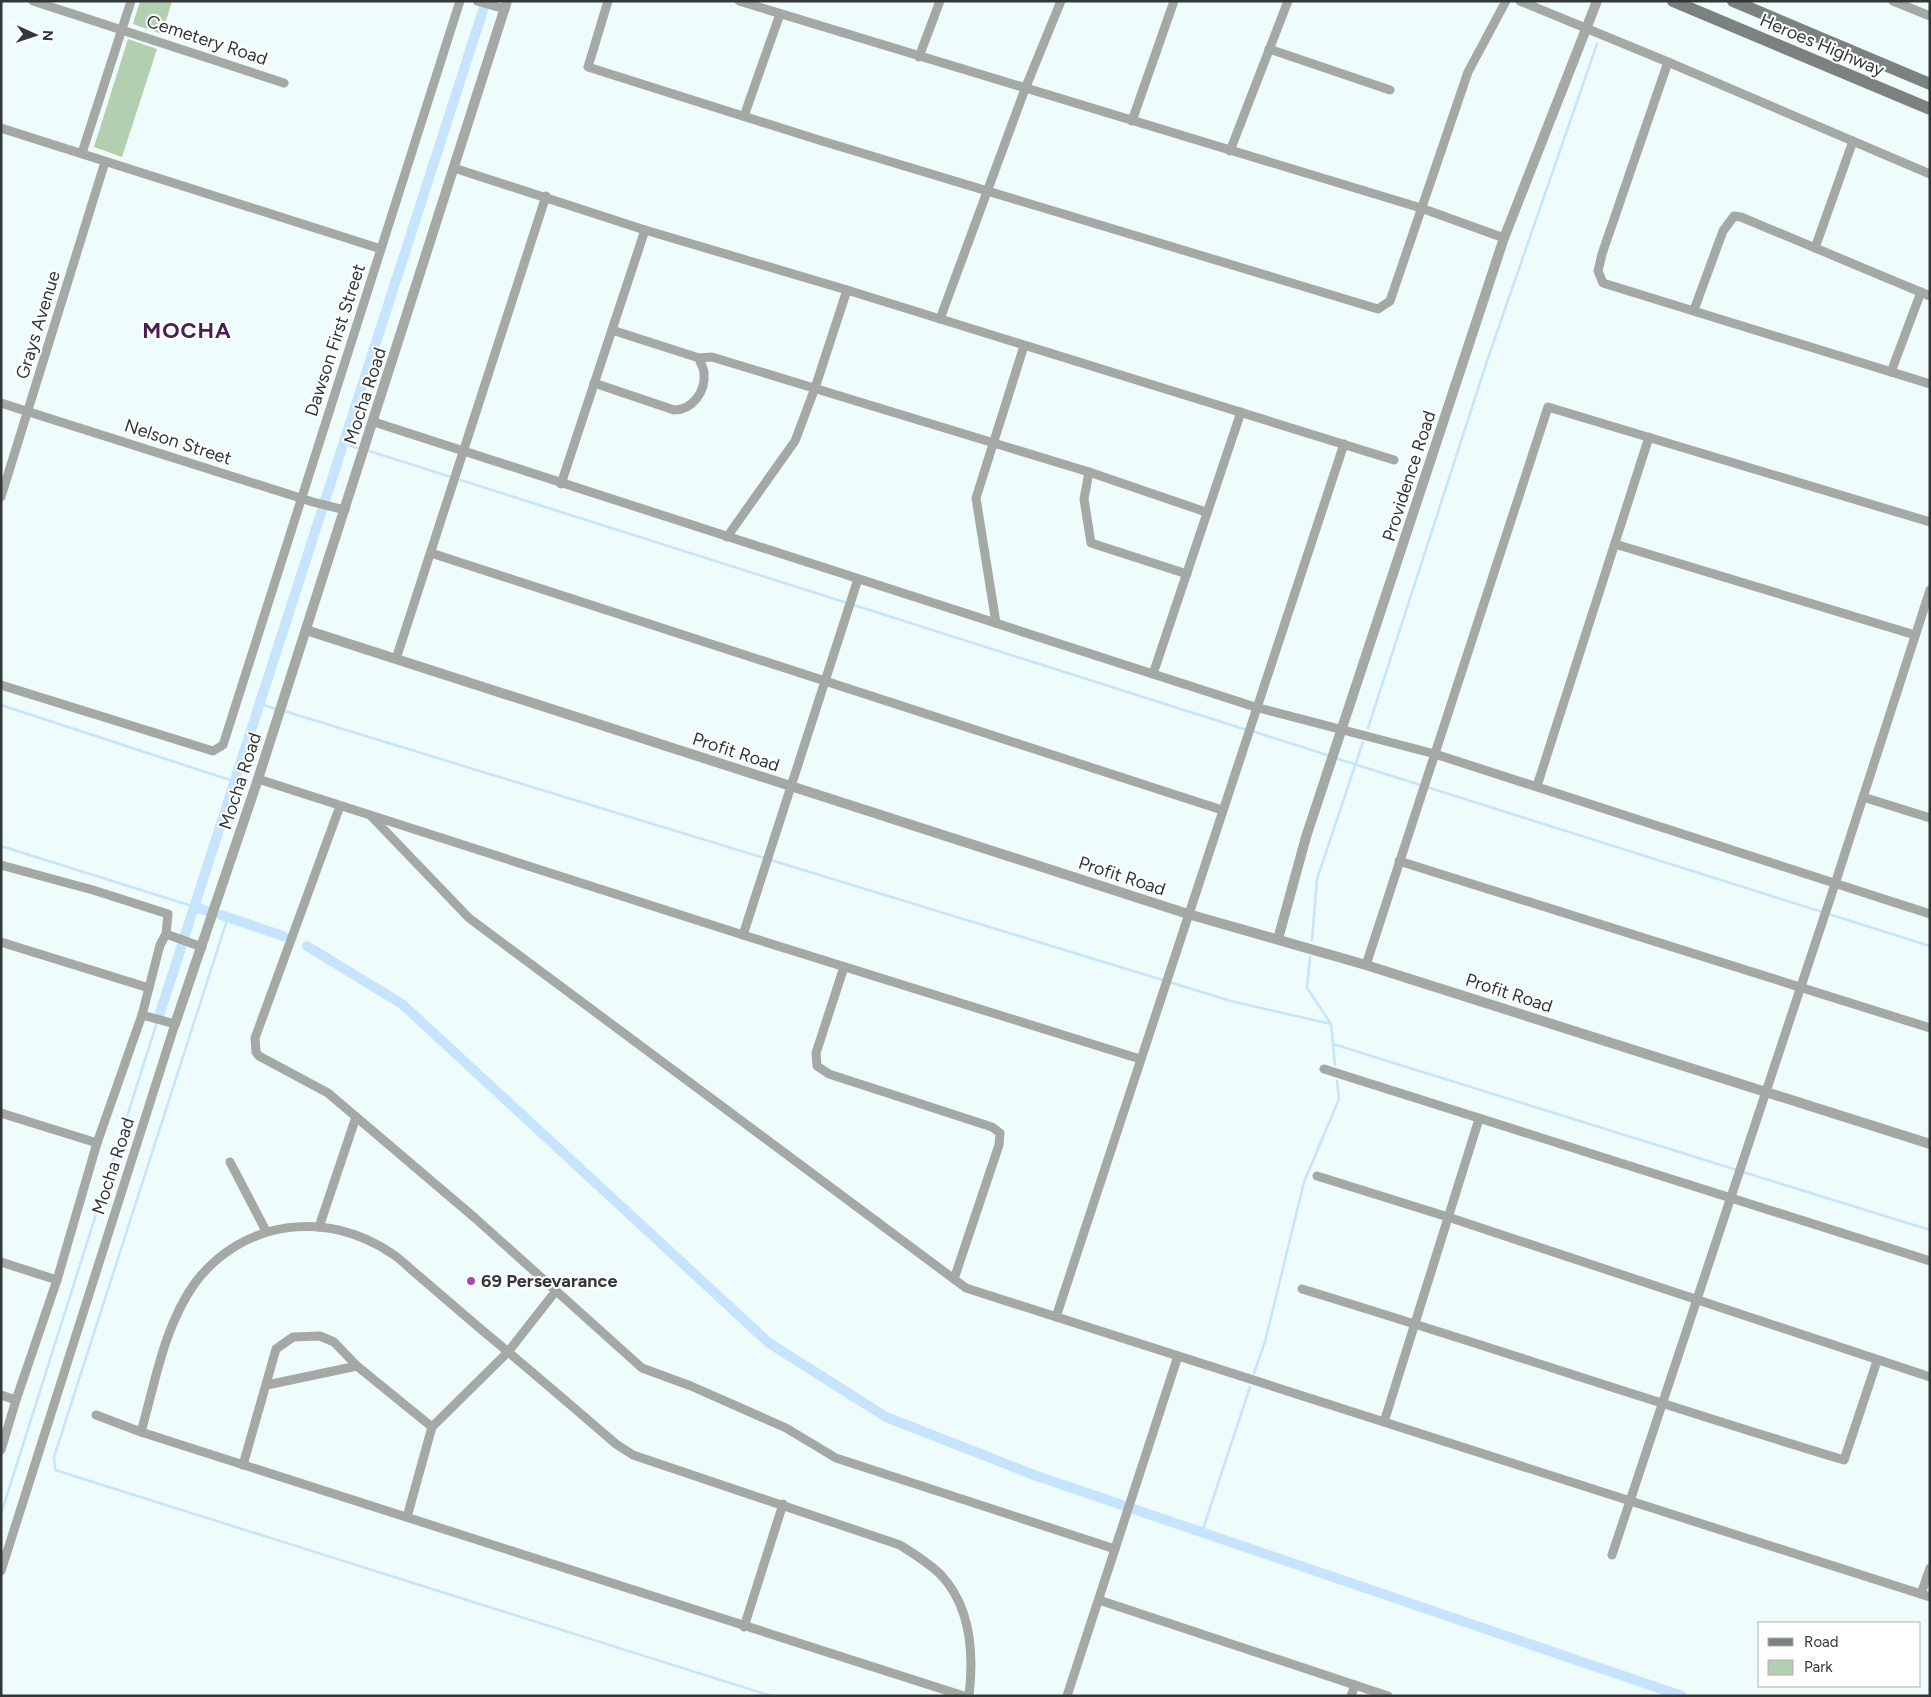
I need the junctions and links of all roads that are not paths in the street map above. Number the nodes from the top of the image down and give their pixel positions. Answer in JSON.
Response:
{"nodes":[{"id":1,"x":33,"y":1,"type":"edge"},
{"id":2,"x":131,"y":1,"type":"edge"},
{"id":3,"x":460,"y":1,"type":"edge"},
{"id":4,"x":478,"y":1,"type":"edge"},
{"id":5,"x":608,"y":1,"type":"edge"},
{"id":6,"x":739,"y":1,"type":"edge"},
{"id":7,"x":940,"y":1,"type":"edge"},
{"id":8,"x":1061,"y":1,"type":"edge"},
{"id":9,"x":1174,"y":1,"type":"edge"},
{"id":10,"x":1288,"y":1,"type":"edge"},
{"id":11,"x":1506,"y":1,"type":"edge"},
{"id":12,"x":1520,"y":1,"type":"edge"},
{"id":13,"x":1591,"y":1,"type":"edge"},
{"id":14,"x":1597,"y":1,"type":"edge"},
{"id":15,"x":1673,"y":1,"type":"edge"},
{"id":16,"x":1733,"y":1,"type":"edge"},
{"id":17,"x":1894,"y":1,"type":"edge"},
{"id":18,"x":506,"y":5,"type":"edge"},
{"id":19,"x":780,"y":14,"type":"junction"},
{"id":20,"x":1930,"y":16,"type":"edge"},
{"id":21,"x":1585,"y":27,"type":"junction"},
{"id":22,"x":122,"y":30,"type":"junction"},
{"id":23,"x":1269,"y":49,"type":"junction"},
{"id":24,"x":919,"y":57,"type":"junction"},
{"id":25,"x":1668,"y":62,"type":"junction"},
{"id":26,"x":284,"y":83,"type":"dead end"},
{"id":27,"x":1930,"y":84,"type":"edge"},
{"id":28,"x":1026,"y":89,"type":"junction"},
{"id":29,"x":1390,"y":90,"type":"dead end"},
{"id":30,"x":1930,"y":109,"type":"edge"},
{"id":31,"x":744,"y":116,"type":"junction"},
{"id":32,"x":1132,"y":121,"type":"junction"},
{"id":33,"x":1,"y":128,"type":"edge"},
{"id":34,"x":1853,"y":141,"type":"junction"},
{"id":35,"x":1230,"y":151,"type":"junction"},
{"id":36,"x":82,"y":153,"type":"junction"},
{"id":37,"x":105,"y":162,"type":"junction"},
{"id":38,"x":454,"y":168,"type":"junction"},
{"id":39,"x":1930,"y":174,"type":"edge"},
{"id":40,"x":988,"y":191,"type":"junction"},
{"id":41,"x":546,"y":196,"type":"junction"},
{"id":42,"x":1421,"y":208,"type":"junction"},
{"id":43,"x":645,"y":230,"type":"junction"},
{"id":44,"x":1504,"y":238,"type":"junction"},
{"id":45,"x":1815,"y":248,"type":"junction"},
{"id":46,"x":381,"y":249,"type":"junction"},
{"id":47,"x":847,"y":290,"type":"junction"},
{"id":48,"x":1925,"y":294,"type":"edge"},
{"id":49,"x":1694,"y":310,"type":"junction"},
{"id":50,"x":940,"y":319,"type":"junction"},
{"id":51,"x":612,"y":330,"type":"junction"},
{"id":52,"x":1024,"y":346,"type":"junction"},
{"id":53,"x":699,"y":358,"type":"junction"},
{"id":54,"x":1891,"y":372,"type":"junction"},
{"id":55,"x":594,"y":383,"type":"junction"},
{"id":56,"x":1930,"y":384,"type":"edge"},
{"id":57,"x":815,"y":388,"type":"junction"},
{"id":58,"x":1,"y":403,"type":"edge"},
{"id":59,"x":28,"y":412,"type":"junction"},
{"id":60,"x":1241,"y":412,"type":"junction"},
{"id":61,"x":374,"y":422,"type":"junction"},
{"id":62,"x":1649,"y":437,"type":"junction"},
{"id":63,"x":992,"y":444,"type":"junction"},
{"id":64,"x":1344,"y":444,"type":"junction"},
{"id":65,"x":464,"y":451,"type":"junction"},
{"id":66,"x":1394,"y":460,"type":"dead end"},
{"id":67,"x":1089,"y":472,"type":"junction"},
{"id":68,"x":561,"y":484,"type":"junction"},
{"id":69,"x":1,"y":497,"type":"edge"},
{"id":70,"x":302,"y":498,"type":"junction"},
{"id":71,"x":341,"y":508,"type":"junction"},
{"id":72,"x":1206,"y":512,"type":"junction"},
{"id":73,"x":1930,"y":522,"type":"edge"},
{"id":74,"x":727,"y":537,"type":"junction"},
{"id":75,"x":1615,"y":544,"type":"junction"},
{"id":76,"x":431,"y":553,"type":"junction"},
{"id":77,"x":1186,"y":574,"type":"junction"},
{"id":78,"x":858,"y":579,"type":"junction"},
{"id":79,"x":1930,"y":590,"type":"edge"},
{"id":80,"x":996,"y":623,"type":"junction"},
{"id":81,"x":306,"y":630,"type":"junction"},
{"id":82,"x":1915,"y":635,"type":"junction"},
{"id":83,"x":396,"y":659,"type":"junction"},
{"id":84,"x":1153,"y":674,"type":"junction"},
{"id":85,"x":825,"y":682,"type":"junction"},
{"id":86,"x":1,"y":685,"type":"edge"},
{"id":87,"x":1255,"y":707,"type":"junction"},
{"id":88,"x":1343,"y":729,"type":"junction"},
{"id":89,"x":1435,"y":754,"type":"junction"},
{"id":90,"x":258,"y":779,"type":"junction"},
{"id":91,"x":790,"y":786,"type":"junction"},
{"id":92,"x":1537,"y":786,"type":"junction"},
{"id":93,"x":1863,"y":797,"type":"junction"},
{"id":94,"x":340,"y":806,"type":"junction"},
{"id":95,"x":1222,"y":810,"type":"junction"},
{"id":96,"x":371,"y":816,"type":"junction"},
{"id":97,"x":1930,"y":818,"type":"edge"},
{"id":98,"x":1399,"y":861,"type":"junction"},
{"id":99,"x":1,"y":865,"type":"edge"},
{"id":100,"x":1835,"y":884,"type":"junction"},
{"id":101,"x":1188,"y":914,"type":"junction"},
{"id":102,"x":1930,"y":914,"type":"edge"},
{"id":103,"x":166,"y":934,"type":"junction"},
{"id":104,"x":743,"y":935,"type":"junction"},
{"id":105,"x":1278,"y":939,"type":"junction"},
{"id":106,"x":1,"y":942,"type":"edge"},
{"id":107,"x":198,"y":946,"type":"junction"},
{"id":108,"x":1366,"y":965,"type":"junction"},
{"id":109,"x":844,"y":967,"type":"junction"},
{"id":110,"x":1800,"y":986,"type":"junction"},
{"id":111,"x":149,"y":988,"type":"junction"},
{"id":112,"x":142,"y":1015,"type":"junction"},
{"id":113,"x":175,"y":1024,"type":"junction"},
{"id":114,"x":1930,"y":1028,"type":"edge"},
{"id":115,"x":1140,"y":1059,"type":"junction"},
{"id":116,"x":1324,"y":1069,"type":"dead end"},
{"id":117,"x":1765,"y":1092,"type":"junction"},
{"id":118,"x":1,"y":1113,"type":"edge"},
{"id":119,"x":356,"y":1117,"type":"junction"},
{"id":120,"x":1479,"y":1119,"type":"junction"},
{"id":121,"x":97,"y":1143,"type":"junction"},
{"id":122,"x":1930,"y":1144,"type":"edge"},
{"id":123,"x":230,"y":1162,"type":"dead end"},
{"id":124,"x":1317,"y":1176,"type":"dead end"},
{"id":125,"x":1730,"y":1196,"type":"junction"},
{"id":126,"x":1448,"y":1217,"type":"junction"},
{"id":127,"x":319,"y":1227,"type":"junction"},
{"id":128,"x":266,"y":1231,"type":"junction"},
{"id":129,"x":1930,"y":1261,"type":"edge"},
{"id":130,"x":1,"y":1262,"type":"edge"},
{"id":131,"x":954,"y":1279,"type":"junction"},
{"id":132,"x":57,"y":1280,"type":"junction"},
{"id":133,"x":1302,"y":1289,"type":"dead end"},
{"id":134,"x":555,"y":1292,"type":"junction"},
{"id":135,"x":1698,"y":1300,"type":"junction"},
{"id":136,"x":1056,"y":1317,"type":"junction"},
{"id":137,"x":1415,"y":1323,"type":"junction"},
{"id":138,"x":508,"y":1352,"type":"junction"},
{"id":139,"x":1178,"y":1356,"type":"junction"},
{"id":140,"x":1877,"y":1361,"type":"junction"},
{"id":141,"x":357,"y":1366,"type":"junction"},
{"id":142,"x":1930,"y":1377,"type":"edge"},
{"id":143,"x":267,"y":1385,"type":"junction"},
{"id":144,"x":1,"y":1395,"type":"edge"},
{"id":145,"x":16,"y":1400,"type":"junction"},
{"id":146,"x":1662,"y":1405,"type":"junction"},
{"id":147,"x":96,"y":1415,"type":"dead end"},
{"id":148,"x":1384,"y":1422,"type":"junction"},
{"id":149,"x":432,"y":1427,"type":"junction"},
{"id":150,"x":141,"y":1432,"type":"junction"},
{"id":151,"x":1,"y":1450,"type":"edge"},
{"id":152,"x":243,"y":1465,"type":"junction"},
{"id":153,"x":1630,"y":1501,"type":"junction"},
{"id":154,"x":783,"y":1504,"type":"junction"},
{"id":155,"x":407,"y":1517,"type":"junction"},
{"id":156,"x":1115,"y":1549,"type":"junction"},
{"id":157,"x":1612,"y":1555,"type":"dead end"},
{"id":158,"x":1930,"y":1568,"type":"edge"},
{"id":159,"x":1,"y":1570,"type":"edge"},
{"id":160,"x":1925,"y":1595,"type":"edge"},
{"id":161,"x":1099,"y":1600,"type":"junction"},
{"id":162,"x":744,"y":1627,"type":"junction"},
{"id":163,"x":1355,"y":1685,"type":"junction"},
{"id":164,"x":964,"y":1696,"type":"edge"},
{"id":165,"x":969,"y":1696,"type":"edge"},
{"id":166,"x":1067,"y":1696,"type":"edge"},
{"id":167,"x":1351,"y":1696,"type":"edge"},
{"id":168,"x":1388,"y":1696,"type":"edge"}],
"edges":[{"from":1,"to":22,"type":"street","name":"Cemetery Road"},
{"from":2,"to":22,"type":"street"},
{"from":3,"to":46,"type":"street","name":"Dawson First Street"},
{"from":4,"to":18,"type":"street"},
{"from":5,"to":31,"type":"street"},
{"from":6,"to":19,"type":"street"},
{"from":7,"to":24,"type":"street"},
{"from":8,"to":28,"type":"street"},
{"from":9,"to":32,"type":"street"},
{"from":10,"to":23,"type":"street"},
{"from":11,"to":42,"type":"street"},
{"from":12,"to":21,"type":"street"},
{"from":13,"to":21,"type":"street","name":"Providence Road"},
{"from":14,"to":21,"type":"street","name":"Providence Road"},
{"from":15,"to":30,"type":"main road","name":"Heroes Highway"},
{"from":16,"to":27,"type":"main road","name":"Heroes Highway"},
{"from":17,"to":20,"type":"street"},
{"from":18,"to":38,"type":"street","name":"Mocha Road"},
{"from":19,"to":24,"type":"street"},
{"from":19,"to":31,"type":"street"},
{"from":21,"to":25,"type":"street"},
{"from":21,"to":44,"type":"street","name":"Providence Road"},
{"from":22,"to":26,"type":"street","name":"Cemetery Road"},
{"from":22,"to":36,"type":"street"},
{"from":23,"to":29,"type":"street"},
{"from":23,"to":35,"type":"street"},
{"from":24,"to":28,"type":"street"},
{"from":25,"to":34,"type":"street"},
{"from":25,"to":49,"type":"street"},
{"from":28,"to":32,"type":"street"},
{"from":28,"to":40,"type":"street"},
{"from":31,"to":40,"type":"street"},
{"from":32,"to":35,"type":"street"},
{"from":33,"to":36,"type":"street"},
{"from":34,"to":39,"type":"street"},
{"from":34,"to":45,"type":"street"},
{"from":35,"to":42,"type":"street"},
{"from":36,"to":37,"type":"street"},
{"from":37,"to":46,"type":"street"},
{"from":37,"to":59,"type":"street","name":"Grays Avenue"},
{"from":38,"to":41,"type":"street"},
{"from":38,"to":61,"type":"street","name":"Mocha Road"},
{"from":40,"to":42,"type":"street"},
{"from":40,"to":50,"type":"street"},
{"from":41,"to":43,"type":"street"},
{"from":41,"to":65,"type":"street"},
{"from":42,"to":44,"type":"street"},
{"from":43,"to":47,"type":"street"},
{"from":43,"to":51,"type":"street"},
{"from":44,"to":88,"type":"street","name":"Providence Road"},
{"from":45,"to":48,"type":"street"},
{"from":45,"to":49,"type":"street"},
{"from":46,"to":70,"type":"street","name":"Dawson First Street"},
{"from":47,"to":50,"type":"street"},
{"from":47,"to":57,"type":"street"},
{"from":48,"to":54,"type":"street"},
{"from":49,"to":54,"type":"street"},
{"from":50,"to":52,"type":"street"},
{"from":51,"to":53,"type":"street"},
{"from":51,"to":55,"type":"street"},
{"from":52,"to":60,"type":"street"},
{"from":52,"to":63,"type":"street"},
{"from":53,"to":55,"type":"street"},
{"from":53,"to":57,"type":"street"},
{"from":54,"to":56,"type":"street"},
{"from":55,"to":68,"type":"street"},
{"from":57,"to":63,"type":"street"},
{"from":57,"to":74,"type":"street"},
{"from":58,"to":59,"type":"street","name":"Nelson Street"},
{"from":59,"to":69,"type":"street","name":"Grays Avenue"},
{"from":59,"to":70,"type":"street","name":"Nelson Street"},
{"from":60,"to":64,"type":"street"},
{"from":60,"to":72,"type":"street"},
{"from":61,"to":65,"type":"street"},
{"from":61,"to":71,"type":"street","name":"Mocha Road"},
{"from":62,"to":73,"type":"street"},
{"from":62,"to":75,"type":"street"},
{"from":62,"to":89,"type":"street"},
{"from":63,"to":67,"type":"street"},
{"from":63,"to":80,"type":"street"},
{"from":64,"to":66,"type":"street"},
{"from":64,"to":87,"type":"street"},
{"from":65,"to":68,"type":"street"},
{"from":65,"to":76,"type":"street"},
{"from":67,"to":72,"type":"street"},
{"from":67,"to":77,"type":"street"},
{"from":68,"to":74,"type":"street"},
{"from":70,"to":71,"type":"street","name":"Nelson Street"},
{"from":70,"to":86,"type":"street","name":"Dawson First Street"},
{"from":71,"to":81,"type":"street","name":"Mocha Road"},
{"from":72,"to":77,"type":"street"},
{"from":74,"to":78,"type":"street"},
{"from":75,"to":82,"type":"street"},
{"from":75,"to":92,"type":"street"},
{"from":76,"to":83,"type":"street"},
{"from":76,"to":85,"type":"street"},
{"from":77,"to":84,"type":"street"},
{"from":78,"to":80,"type":"street"},
{"from":78,"to":85,"type":"street"},
{"from":79,"to":82,"type":"street"},
{"from":80,"to":84,"type":"street"},
{"from":81,"to":83,"type":"street","name":"Profit Road"},
{"from":81,"to":90,"type":"street","name":"Mocha Road"},
{"from":82,"to":93,"type":"street"},
{"from":83,"to":91,"type":"street","name":"Profit Road"},
{"from":84,"to":87,"type":"street"},
{"from":85,"to":91,"type":"street"},
{"from":85,"to":95,"type":"street"},
{"from":87,"to":88,"type":"street"},
{"from":87,"to":95,"type":"street"},
{"from":88,"to":89,"type":"street"},
{"from":88,"to":105,"type":"street","name":"Providence Road"},
{"from":89,"to":92,"type":"street"},
{"from":89,"to":98,"type":"street"},
{"from":90,"to":94,"type":"street"},
{"from":90,"to":107,"type":"street","name":"Mocha Road"},
{"from":91,"to":101,"type":"street","name":"Profit Road"},
{"from":91,"to":104,"type":"street"},
{"from":92,"to":100,"type":"street"},
{"from":93,"to":97,"type":"street"},
{"from":93,"to":100,"type":"street"},
{"from":94,"to":96,"type":"street"},
{"from":94,"to":119,"type":"street"},
{"from":95,"to":101,"type":"street"},
{"from":96,"to":104,"type":"street"},
{"from":96,"to":131,"type":"street"},
{"from":98,"to":108,"type":"street"},
{"from":98,"to":110,"type":"street"},
{"from":99,"to":103,"type":"street"},
{"from":100,"to":102,"type":"street"},
{"from":100,"to":110,"type":"street"},
{"from":101,"to":105,"type":"street","name":"Profit Road"},
{"from":101,"to":115,"type":"street"},
{"from":103,"to":107,"type":"street"},
{"from":103,"to":111,"type":"street"},
{"from":104,"to":109,"type":"street"},
{"from":105,"to":108,"type":"street","name":"Profit Road"},
{"from":106,"to":111,"type":"street"},
{"from":107,"to":113,"type":"street","name":"Mocha Road"},
{"from":108,"to":117,"type":"street","name":"Profit Road"},
{"from":109,"to":115,"type":"street"},
{"from":109,"to":131,"type":"street"},
{"from":110,"to":114,"type":"street"},
{"from":110,"to":117,"type":"street"},
{"from":111,"to":112,"type":"street"},
{"from":112,"to":113,"type":"street"},
{"from":112,"to":121,"type":"street"},
{"from":113,"to":159,"type":"street","name":"Mocha Road"},
{"from":115,"to":136,"type":"street"},
{"from":116,"to":120,"type":"street"},
{"from":117,"to":122,"type":"street","name":"Profit Road"},
{"from":117,"to":125,"type":"street"},
{"from":118,"to":121,"type":"street"},
{"from":119,"to":127,"type":"street"},
{"from":119,"to":134,"type":"street"},
{"from":120,"to":125,"type":"street"},
{"from":120,"to":126,"type":"street"},
{"from":121,"to":132,"type":"street"},
{"from":123,"to":128,"type":"street"},
{"from":124,"to":126,"type":"street"},
{"from":125,"to":129,"type":"street"},
{"from":125,"to":135,"type":"street"},
{"from":126,"to":135,"type":"street"},
{"from":126,"to":137,"type":"street"},
{"from":127,"to":128,"type":"street"},
{"from":127,"to":138,"type":"street"},
{"from":128,"to":150,"type":"street"},
{"from":130,"to":132,"type":"street"},
{"from":131,"to":136,"type":"street"},
{"from":132,"to":145,"type":"street"},
{"from":133,"to":137,"type":"street"},
{"from":134,"to":138,"type":"street"},
{"from":134,"to":156,"type":"street"},
{"from":135,"to":140,"type":"street"},
{"from":135,"to":146,"type":"street"},
{"from":136,"to":139,"type":"street"},
{"from":137,"to":146,"type":"street"},
{"from":137,"to":148,"type":"street"},
{"from":138,"to":149,"type":"street"},
{"from":138,"to":154,"type":"street"},
{"from":139,"to":148,"type":"street"},
{"from":139,"to":156,"type":"street"},
{"from":140,"to":142,"type":"street"},
{"from":140,"to":146,"type":"street"},
{"from":141,"to":143,"type":"street"},
{"from":141,"to":143,"type":"street"},
{"from":141,"to":149,"type":"street"},
{"from":143,"to":152,"type":"street"},
{"from":144,"to":145,"type":"street"},
{"from":145,"to":151,"type":"street"},
{"from":146,"to":153,"type":"street"},
{"from":147,"to":150,"type":"street"},
{"from":148,"to":153,"type":"street"},
{"from":149,"to":155,"type":"street"},
{"from":150,"to":152,"type":"street"},
{"from":152,"to":155,"type":"street"},
{"from":153,"to":157,"type":"street"},
{"from":153,"to":160,"type":"street"},
{"from":154,"to":162,"type":"street"},
{"from":154,"to":165,"type":"street"},
{"from":155,"to":162,"type":"street"},
{"from":156,"to":161,"type":"street"},
{"from":158,"to":160,"type":"street"},
{"from":161,"to":163,"type":"street"},
{"from":161,"to":166,"type":"street"},
{"from":162,"to":164,"type":"street"},
{"from":163,"to":167,"type":"street"},
{"from":163,"to":168,"type":"street"}]}
